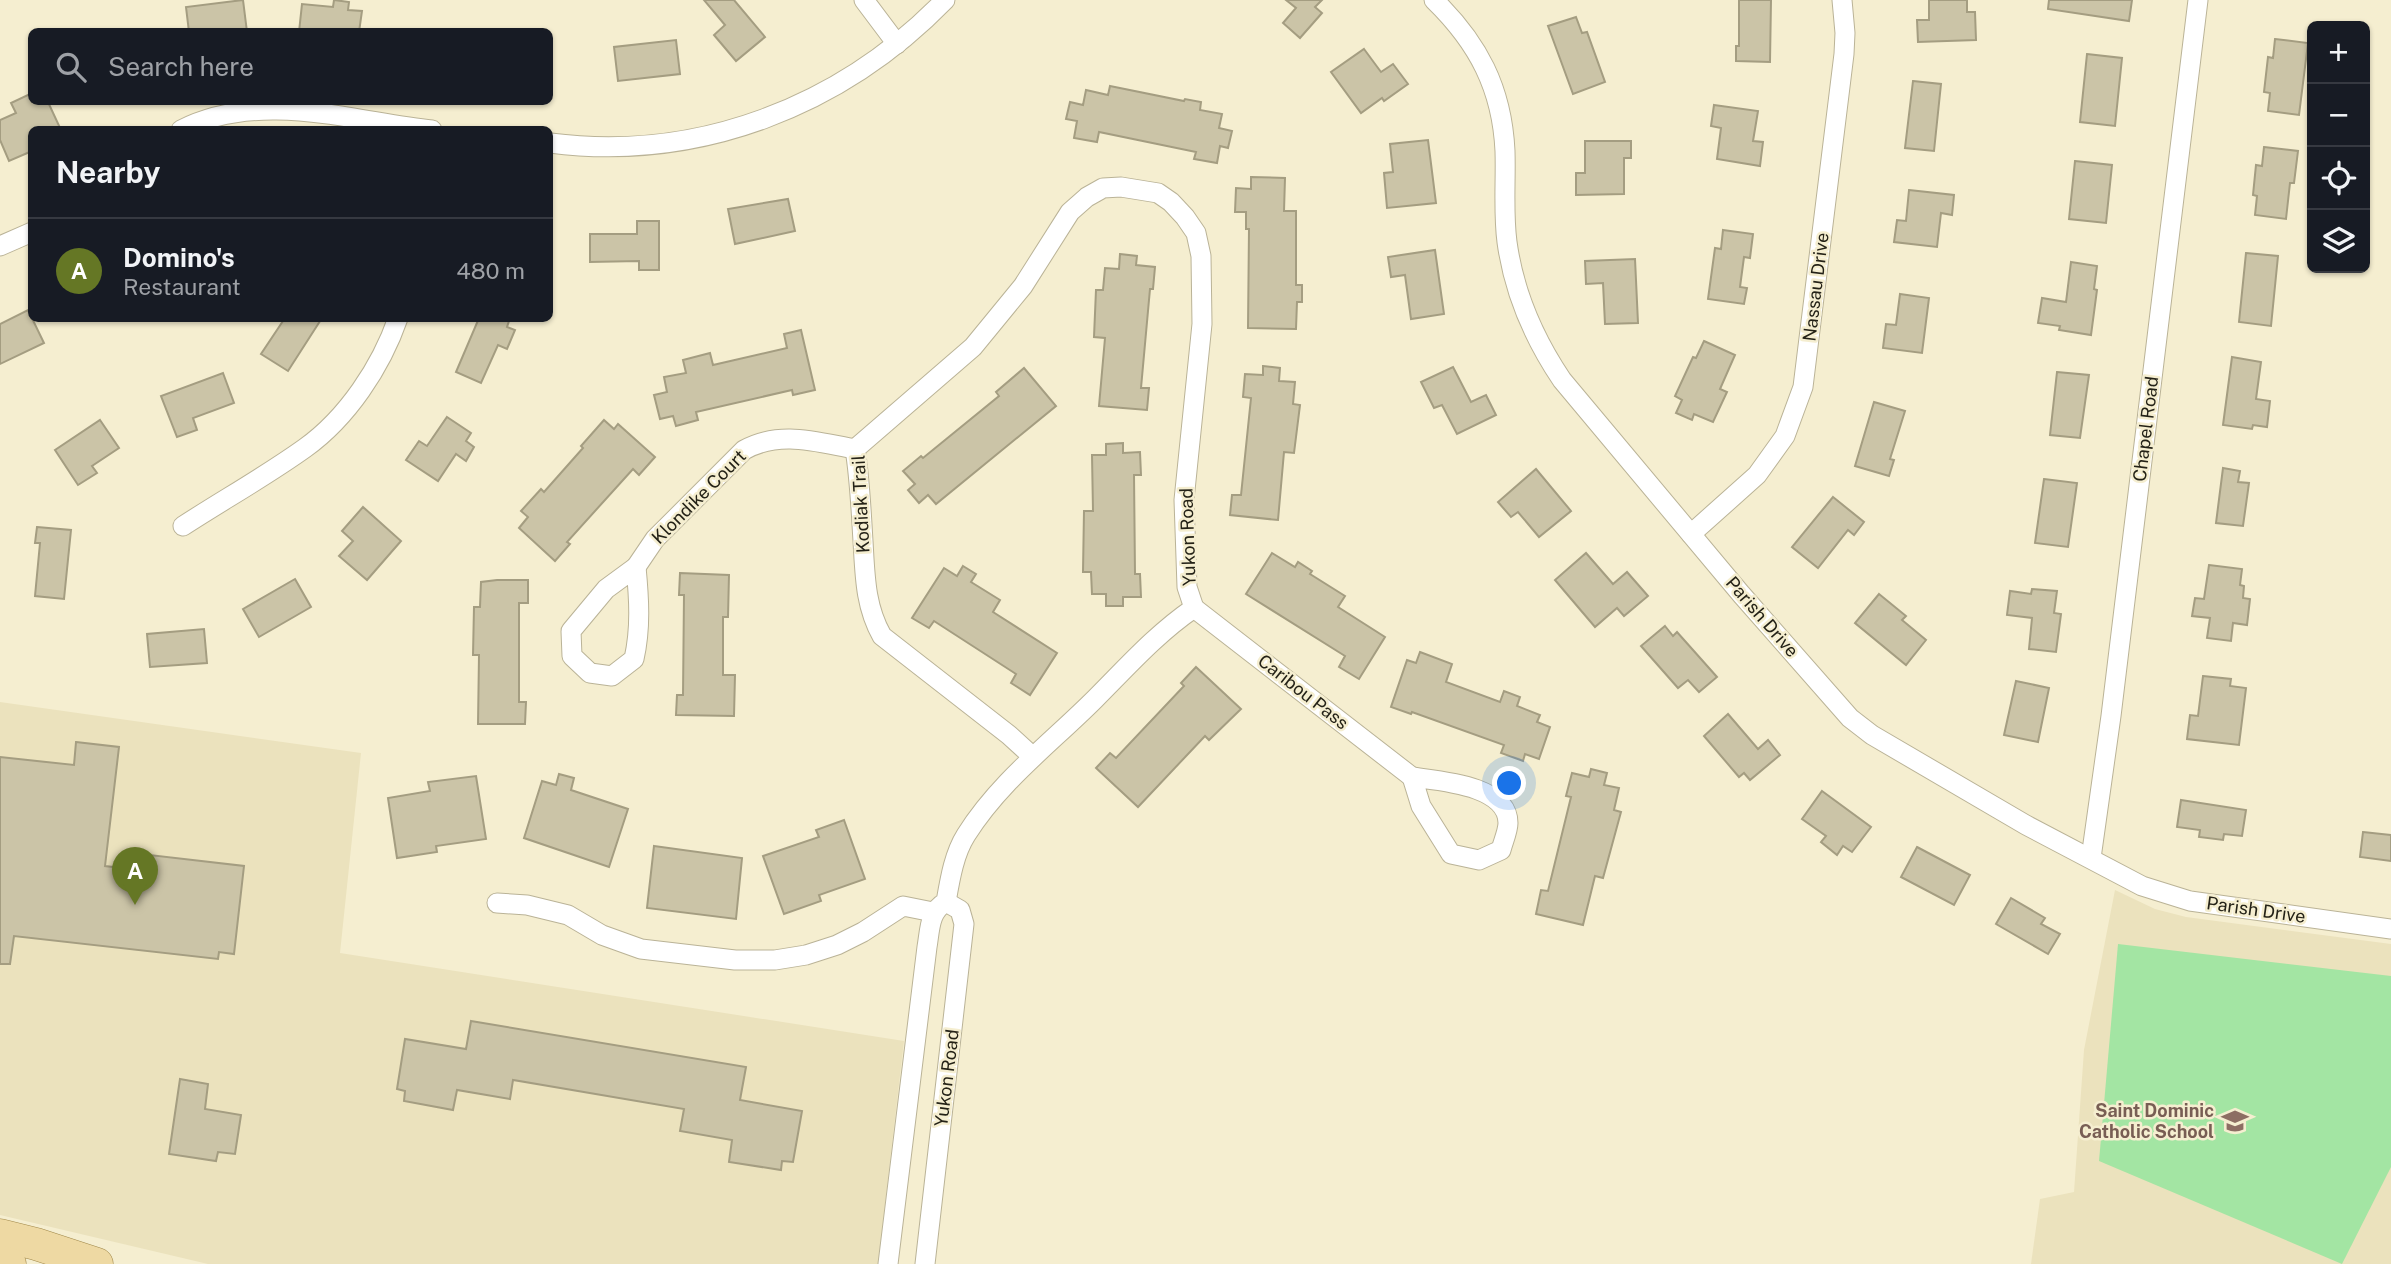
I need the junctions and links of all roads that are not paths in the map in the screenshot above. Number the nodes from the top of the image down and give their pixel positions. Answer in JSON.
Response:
{"nodes":[{"id":1,"x":864,"y":0,"type":"edge"},
{"id":2,"x":945,"y":0,"type":"edge"},
{"id":3,"x":1434,"y":0,"type":"edge"},
{"id":4,"x":1842,"y":0,"type":"edge"},
{"id":5,"x":2198,"y":0,"type":"edge"},
{"id":6,"x":897,"y":44,"type":"junction"},
{"id":7,"x":192,"y":126,"type":"edge"},
{"id":8,"x":407,"y":126,"type":"edge"},
{"id":9,"x":553,"y":143,"type":"edge"},
{"id":10,"x":1140,"y":189,"type":"joint"},
{"id":11,"x":28,"y":234,"type":"edge"},
{"id":12,"x":0,"y":246,"type":"edge"},
{"id":13,"x":396,"y":322,"type":"edge"},
{"id":14,"x":855,"y":449,"type":"junction"},
{"id":15,"x":183,"y":526,"type":"dead end"},
{"id":16,"x":1691,"y":534,"type":"junction"},
{"id":17,"x":636,"y":567,"type":"junction"},
{"id":18,"x":1194,"y":608,"type":"junction"},
{"id":19,"x":1032,"y":756,"type":"junction"},
{"id":20,"x":1412,"y":777,"type":"junction"},
{"id":21,"x":2091,"y":858,"type":"junction"},
{"id":22,"x":496,"y":903,"type":"dead end"},
{"id":23,"x":939,"y":907,"type":"junction"},
{"id":24,"x":2391,"y":929,"type":"edge"},
{"id":25,"x":0,"y":1235,"type":"edge"},
{"id":26,"x":0,"y":1262,"type":"edge"},
{"id":27,"x":10,"y":1264,"type":"edge"},
{"id":28,"x":97,"y":1264,"type":"edge"},
{"id":29,"x":888,"y":1264,"type":"edge"},
{"id":30,"x":925,"y":1264,"type":"edge"}],
"edges":[{"from":1,"to":6,"type":"street"},
{"from":2,"to":6,"type":"street"},
{"from":3,"to":16,"type":"street","name":"Parish Drive"},
{"from":4,"to":16,"type":"street","name":"Nassau Drive"},
{"from":5,"to":21,"type":"street","name":"Chapel Road"},
{"from":6,"to":9,"type":"street"},
{"from":7,"to":8,"type":"street"},
{"from":10,"to":14,"type":"street","name":"Kodiak Trail"},
{"from":10,"to":18,"type":"street","name":"Yukon Road"},
{"from":11,"to":12,"type":"street"},
{"from":13,"to":15,"type":"street"},
{"from":14,"to":17,"type":"street","name":"Klondike Court"},
{"from":14,"to":19,"type":"street","name":"Kodiak Trail"},
{"from":16,"to":21,"type":"street","name":"Parish Drive"},
{"from":17,"to":17,"type":"street","name":"Klondike Court"},
{"from":18,"to":19,"type":"street","name":"Yukon Road"},
{"from":18,"to":20,"type":"street","name":"Caribou Pass"},
{"from":19,"to":23,"type":"street","name":"Yukon Road"},
{"from":20,"to":20,"type":"street"},
{"from":21,"to":24,"type":"street","name":"Parish Drive"},
{"from":22,"to":23,"type":"street"},
{"from":23,"to":29,"type":"street","name":"Yukon Road"},
{"from":23,"to":30,"type":"street","name":"Yukon Road"},
{"from":25,"to":28,"type":"main road"},
{"from":26,"to":27,"type":"main road"}]}
